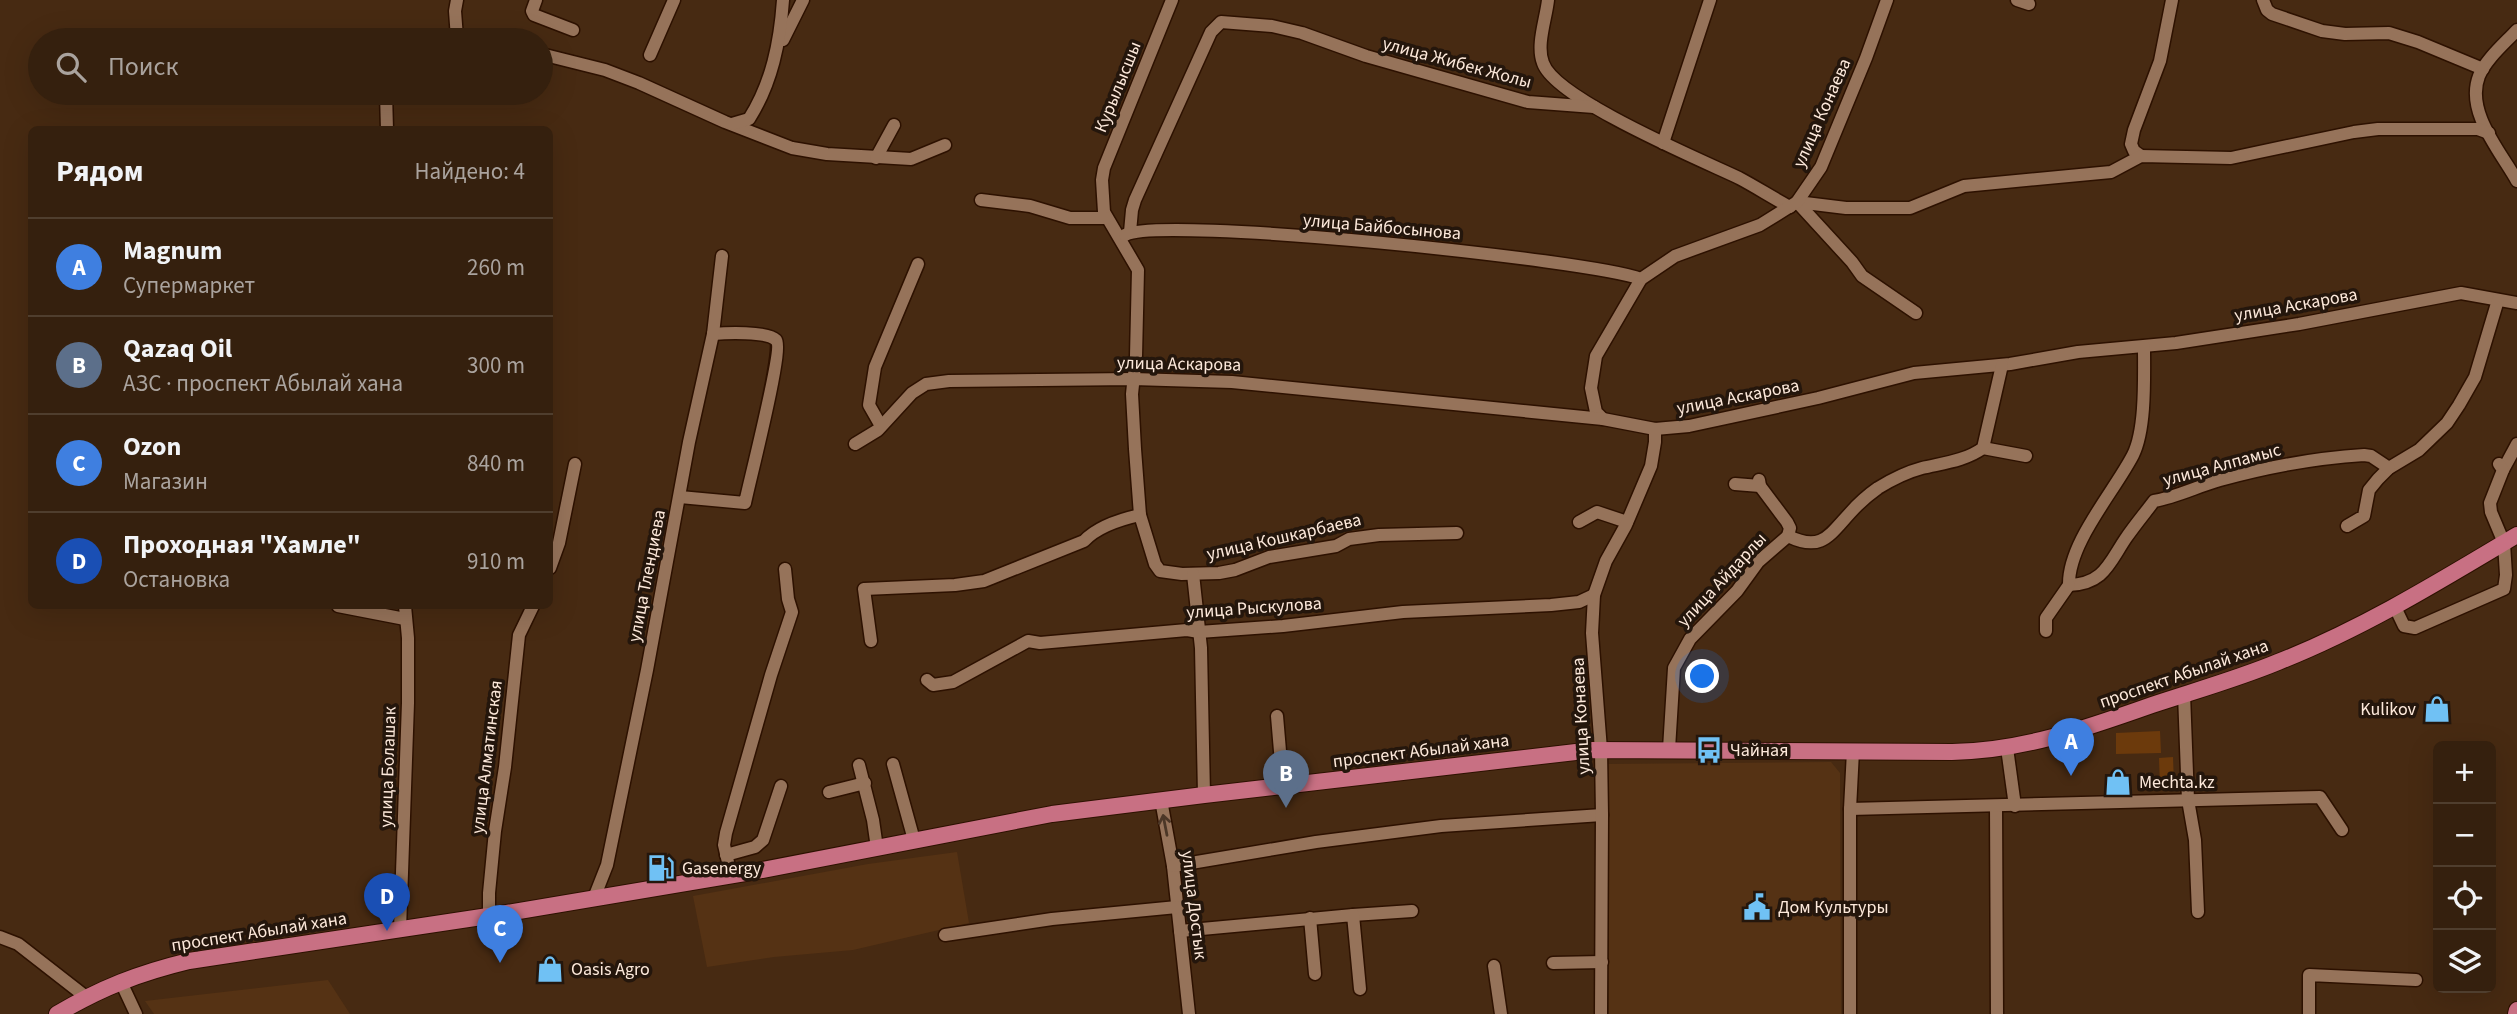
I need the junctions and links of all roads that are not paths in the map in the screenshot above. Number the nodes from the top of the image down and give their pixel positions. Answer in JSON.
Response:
{"nodes":[{"id":1,"x":457,"y":0,"type":"edge"},
{"id":2,"x":536,"y":0,"type":"edge"},
{"id":3,"x":674,"y":0,"type":"edge"},
{"id":4,"x":783,"y":0,"type":"edge"},
{"id":5,"x":803,"y":0,"type":"edge"},
{"id":6,"x":1172,"y":0,"type":"edge"},
{"id":7,"x":1548,"y":0,"type":"edge"},
{"id":8,"x":1710,"y":0,"type":"edge"},
{"id":9,"x":1887,"y":0,"type":"edge"},
{"id":10,"x":2172,"y":0,"type":"edge"},
{"id":11,"x":2263,"y":0,"type":"edge"},
{"id":12,"x":456,"y":28,"type":"edge"},
{"id":13,"x":572,"y":30,"type":"dead end"},
{"id":14,"x":2517,"y":30,"type":"edge"},
{"id":15,"x":776,"y":52,"type":"junction"},
{"id":16,"x":650,"y":55,"type":"dead end"},
{"id":17,"x":553,"y":57,"type":"edge"},
{"id":18,"x":2483,"y":69,"type":"junction"},
{"id":19,"x":385,"y":105,"type":"edge"},
{"id":20,"x":1594,"y":107,"type":"junction"},
{"id":21,"x":732,"y":124,"type":"junction"},
{"id":22,"x":894,"y":125,"type":"dead end"},
{"id":23,"x":387,"y":126,"type":"edge"},
{"id":24,"x":2489,"y":133,"type":"junction"},
{"id":25,"x":1663,"y":143,"type":"junction"},
{"id":26,"x":945,"y":145,"type":"dead end"},
{"id":27,"x":2141,"y":156,"type":"junction"},
{"id":28,"x":876,"y":158,"type":"junction"},
{"id":29,"x":2517,"y":181,"type":"edge"},
{"id":30,"x":981,"y":200,"type":"dead end"},
{"id":31,"x":1794,"y":205,"type":"junction"},
{"id":32,"x":1107,"y":218,"type":"junction"},
{"id":33,"x":1124,"y":239,"type":"junction"},
{"id":34,"x":722,"y":257,"type":"dead end"},
{"id":35,"x":918,"y":264,"type":"dead end"},
{"id":36,"x":1641,"y":279,"type":"junction"},
{"id":37,"x":2498,"y":300,"type":"junction"},
{"id":38,"x":2517,"y":303,"type":"edge"},
{"id":39,"x":1916,"y":313,"type":"dead end"},
{"id":40,"x":713,"y":334,"type":"junction"},
{"id":41,"x":2144,"y":347,"type":"junction"},
{"id":42,"x":2002,"y":365,"type":"junction"},
{"id":43,"x":1133,"y":379,"type":"junction"},
{"id":44,"x":1603,"y":419,"type":"junction"},
{"id":45,"x":881,"y":426,"type":"junction"},
{"id":46,"x":1655,"y":429,"type":"junction"},
{"id":47,"x":855,"y":444,"type":"dead end"},
{"id":48,"x":2517,"y":444,"type":"edge"},
{"id":49,"x":1983,"y":449,"type":"junction"},
{"id":50,"x":2026,"y":456,"type":"dead end"},
{"id":51,"x":575,"y":464,"type":"dead end"},
{"id":52,"x":2389,"y":468,"type":"junction"},
{"id":53,"x":1735,"y":484,"type":"dead end"},
{"id":54,"x":680,"y":497,"type":"junction"},
{"id":55,"x":1140,"y":515,"type":"junction"},
{"id":56,"x":1579,"y":522,"type":"dead end"},
{"id":57,"x":1627,"y":522,"type":"junction"},
{"id":58,"x":2347,"y":526,"type":"dead end"},
{"id":59,"x":1457,"y":533,"type":"dead end"},
{"id":60,"x":1788,"y":536,"type":"junction"},
{"id":61,"x":2510,"y":539,"type":"edge"},
{"id":62,"x":553,"y":560,"type":"edge"},
{"id":63,"x":785,"y":569,"type":"dead end"},
{"id":64,"x":1193,"y":574,"type":"junction"},
{"id":65,"x":2069,"y":585,"type":"junction"},
{"id":66,"x":1594,"y":595,"type":"junction"},
{"id":67,"x":2394,"y":605,"type":"junction"},
{"id":68,"x":372,"y":609,"type":"edge"},
{"id":69,"x":532,"y":609,"type":"edge"},
{"id":70,"x":405,"y":612,"type":"edge"},
{"id":71,"x":2046,"y":631,"type":"dead end"},
{"id":72,"x":1199,"y":632,"type":"junction"},
{"id":73,"x":871,"y":641,"type":"dead end"},
{"id":74,"x":927,"y":680,"type":"dead end"},
{"id":75,"x":2184,"y":694,"type":"junction"},
{"id":76,"x":1277,"y":716,"type":"dead end"},
{"id":77,"x":2007,"y":748,"type":"junction"},
{"id":78,"x":1601,"y":750,"type":"junction"},
{"id":79,"x":1669,"y":750,"type":"junction"},
{"id":80,"x":1853,"y":751,"type":"junction"},
{"id":81,"x":893,"y":764,"type":"dead end"},
{"id":82,"x":864,"y":767,"type":"dead end"},
{"id":83,"x":865,"y":783,"type":"junction"},
{"id":84,"x":780,"y":786,"type":"dead end"},
{"id":85,"x":1283,"y":786,"type":"junction"},
{"id":86,"x":829,"y":792,"type":"dead end"},
{"id":87,"x":1204,"y":795,"type":"junction"},
{"id":88,"x":1161,"y":800,"type":"junction"},
{"id":89,"x":2188,"y":800,"type":"junction"},
{"id":90,"x":1996,"y":806,"type":"junction"},
{"id":91,"x":2015,"y":806,"type":"junction"},
{"id":92,"x":1850,"y":809,"type":"junction"},
{"id":93,"x":1602,"y":815,"type":"junction"},
{"id":94,"x":2342,"y":830,"type":"dead end"},
{"id":95,"x":914,"y":840,"type":"junction"},
{"id":96,"x":877,"y":848,"type":"junction"},
{"id":97,"x":726,"y":855,"type":"junction"},
{"id":98,"x":1173,"y":866,"type":"junction"},
{"id":99,"x":731,"y":875,"type":"junction"},
{"id":100,"x":594,"y":898,"type":"junction"},
{"id":101,"x":1177,"y":907,"type":"junction"},
{"id":102,"x":1412,"y":911,"type":"dead end"},
{"id":103,"x":2198,"y":912,"type":"dead end"},
{"id":104,"x":1353,"y":915,"type":"junction"},
{"id":105,"x":489,"y":916,"type":"junction"},
{"id":106,"x":1310,"y":918,"type":"junction"},
{"id":107,"x":400,"y":929,"type":"junction"},
{"id":108,"x":1180,"y":930,"type":"junction"},
{"id":109,"x":946,"y":935,"type":"dead end"},
{"id":110,"x":0,"y":937,"type":"edge"},
{"id":111,"x":1602,"y":962,"type":"junction"},
{"id":112,"x":1553,"y":963,"type":"dead end"},
{"id":113,"x":1494,"y":966,"type":"dead end"},
{"id":114,"x":1315,"y":974,"type":"dead end"},
{"id":115,"x":2416,"y":980,"type":"dead end"},
{"id":116,"x":121,"y":982,"type":"junction"},
{"id":117,"x":1360,"y":989,"type":"dead end"},
{"id":118,"x":86,"y":997,"type":"junction"},
{"id":119,"x":57,"y":1014,"type":"edge"},
{"id":120,"x":136,"y":1014,"type":"edge"},
{"id":121,"x":1187,"y":1014,"type":"edge"},
{"id":122,"x":1501,"y":1014,"type":"edge"},
{"id":123,"x":1601,"y":1014,"type":"edge"},
{"id":124,"x":1850,"y":1014,"type":"edge"},
{"id":125,"x":1997,"y":1014,"type":"edge"},
{"id":126,"x":2309,"y":1014,"type":"edge"}],
"edges":[{"from":1,"to":12,"type":"street"},
{"from":2,"to":13,"type":"street"},
{"from":3,"to":16,"type":"street"},
{"from":4,"to":15,"type":"street"},
{"from":5,"to":15,"type":"street"},
{"from":6,"to":32,"type":"street","name":"Курылысшы"},
{"from":7,"to":20,"type":"street"},
{"from":8,"to":25,"type":"street"},
{"from":9,"to":31,"type":"street","name":"улица Конаева"},
{"from":10,"to":27,"type":"street"},
{"from":11,"to":18,"type":"street"},
{"from":14,"to":18,"type":"street"},
{"from":15,"to":21,"type":"street"},
{"from":17,"to":21,"type":"street"},
{"from":18,"to":24,"type":"street"},
{"from":19,"to":23,"type":"street"},
{"from":20,"to":25,"type":"street","name":"улица Жибек Жолы"},
{"from":20,"to":33,"type":"street","name":"улица Жибек Жолы"},
{"from":21,"to":28,"type":"street"},
{"from":22,"to":28,"type":"street"},
{"from":24,"to":27,"type":"street","name":"улица Жибек Жолы"},
{"from":24,"to":29,"type":"street"},
{"from":25,"to":31,"type":"street","name":"улица Жибек Жолы"},
{"from":26,"to":28,"type":"street"},
{"from":27,"to":31,"type":"street","name":"улица Жибек Жолы"},
{"from":30,"to":32,"type":"street"},
{"from":31,"to":36,"type":"street","name":"улица Конаева"},
{"from":31,"to":39,"type":"street"},
{"from":32,"to":33,"type":"street"},
{"from":33,"to":36,"type":"street","name":"улица Байбосынова"},
{"from":33,"to":43,"type":"street"},
{"from":34,"to":40,"type":"street","name":"улица Тлендиева"},
{"from":35,"to":45,"type":"street"},
{"from":36,"to":44,"type":"street","name":"улица Конаева"},
{"from":37,"to":38,"type":"street","name":"улица Аскарова"},
{"from":37,"to":41,"type":"street","name":"улица Аскарова"},
{"from":37,"to":52,"type":"street"},
{"from":40,"to":54,"type":"street","name":"улица Тлендиева"},
{"from":40,"to":54,"type":"street"},
{"from":41,"to":42,"type":"street","name":"улица Аскарова"},
{"from":41,"to":65,"type":"street"},
{"from":42,"to":46,"type":"street","name":"улица Аскарова"},
{"from":42,"to":49,"type":"street"},
{"from":43,"to":44,"type":"street","name":"улица Аскарова"},
{"from":43,"to":45,"type":"street","name":"улица Аскарова"},
{"from":43,"to":55,"type":"street"},
{"from":44,"to":46,"type":"street","name":"улица Аскарова"},
{"from":45,"to":47,"type":"street","name":"улица Аскарова"},
{"from":46,"to":57,"type":"street","name":"улица Конаева"},
{"from":48,"to":61,"type":"street"},
{"from":49,"to":50,"type":"street"},
{"from":49,"to":60,"type":"street","name":"улица Айдарлы"},
{"from":51,"to":62,"type":"street"},
{"from":52,"to":58,"type":"street"},
{"from":52,"to":65,"type":"street","name":"улица Алпамыс"},
{"from":53,"to":60,"type":"street"},
{"from":54,"to":100,"type":"street","name":"улица Тлендиева"},
{"from":55,"to":64,"type":"street","name":"улица Кошкарбаева"},
{"from":55,"to":73,"type":"street"},
{"from":56,"to":57,"type":"street"},
{"from":57,"to":66,"type":"street","name":"улица Конаева"},
{"from":59,"to":64,"type":"street","name":"улица Кошкарбаева"},
{"from":60,"to":79,"type":"street","name":"улица Айдарлы"},
{"from":61,"to":67,"type":"main road","name":"проспект Абылай хана"},
{"from":61,"to":67,"type":"street"},
{"from":63,"to":97,"type":"street"},
{"from":64,"to":72,"type":"street"},
{"from":65,"to":71,"type":"street"},
{"from":66,"to":72,"type":"street","name":"улица Рыскулова"},
{"from":66,"to":78,"type":"street","name":"улица Конаева"},
{"from":67,"to":75,"type":"main road","name":"проспект Абылай хана"},
{"from":68,"to":70,"type":"street"},
{"from":69,"to":105,"type":"street","name":"улица Алматинская"},
{"from":70,"to":107,"type":"street","name":"улица Болашак"},
{"from":72,"to":74,"type":"street","name":"улица Рыскулова"},
{"from":72,"to":87,"type":"street"},
{"from":75,"to":77,"type":"main road","name":"проспект Абылай хана"},
{"from":75,"to":89,"type":"street"},
{"from":76,"to":85,"type":"street"},
{"from":77,"to":80,"type":"main road","name":"проспект Абылай хана"},
{"from":77,"to":91,"type":"street"},
{"from":78,"to":79,"type":"main road","name":"проспект Абылай хана"},
{"from":78,"to":85,"type":"main road","name":"проспект Абылай хана"},
{"from":78,"to":93,"type":"street","name":"улица Конаева"},
{"from":79,"to":80,"type":"main road","name":"проспект Абылай хана"},
{"from":80,"to":92,"type":"street"},
{"from":81,"to":95,"type":"street"},
{"from":82,"to":83,"type":"street"},
{"from":83,"to":86,"type":"street"},
{"from":83,"to":96,"type":"street"},
{"from":84,"to":97,"type":"street"},
{"from":85,"to":87,"type":"main road","name":"проспект Абылай хана"},
{"from":87,"to":88,"type":"main road","name":"проспект Абылай хана"},
{"from":88,"to":95,"type":"main road","name":"проспект Абылай хана"},
{"from":98,"to":88,"type":"street","name":"улица Достык","one_way":true},
{"from":89,"to":91,"type":"street"},
{"from":89,"to":94,"type":"street"},
{"from":89,"to":103,"type":"street"},
{"from":90,"to":91,"type":"street"},
{"from":90,"to":92,"type":"street"},
{"from":90,"to":125,"type":"street"},
{"from":92,"to":124,"type":"street"},
{"from":93,"to":98,"type":"street"},
{"from":93,"to":111,"type":"street","name":"улица Конаева"},
{"from":95,"to":96,"type":"main road","name":"проспект Абылай хана"},
{"from":96,"to":99,"type":"main road","name":"проспект Абылай хана"},
{"from":97,"to":99,"type":"street"},
{"from":98,"to":101,"type":"street","name":"улица Достык"},
{"from":99,"to":100,"type":"main road","name":"проспект Абылай хана"},
{"from":100,"to":105,"type":"main road","name":"проспект Абылай хана"},
{"from":101,"to":108,"type":"street","name":"улица Достык"},
{"from":101,"to":109,"type":"street"},
{"from":102,"to":104,"type":"street"},
{"from":104,"to":106,"type":"street"},
{"from":104,"to":117,"type":"street"},
{"from":105,"to":107,"type":"main road","name":"проспект Абылай хана"},
{"from":106,"to":108,"type":"street"},
{"from":106,"to":114,"type":"street"},
{"from":107,"to":116,"type":"main road","name":"проспект Абылай хана"},
{"from":108,"to":121,"type":"street","name":"улица Достык"},
{"from":110,"to":118,"type":"street"},
{"from":111,"to":112,"type":"street"},
{"from":111,"to":123,"type":"street","name":"улица Конаева"},
{"from":113,"to":122,"type":"street"},
{"from":115,"to":126,"type":"street"},
{"from":116,"to":118,"type":"main road","name":"проспект Абылай хана"},
{"from":116,"to":120,"type":"street"},
{"from":118,"to":119,"type":"main road","name":"проспект Абылай хана"}]}
